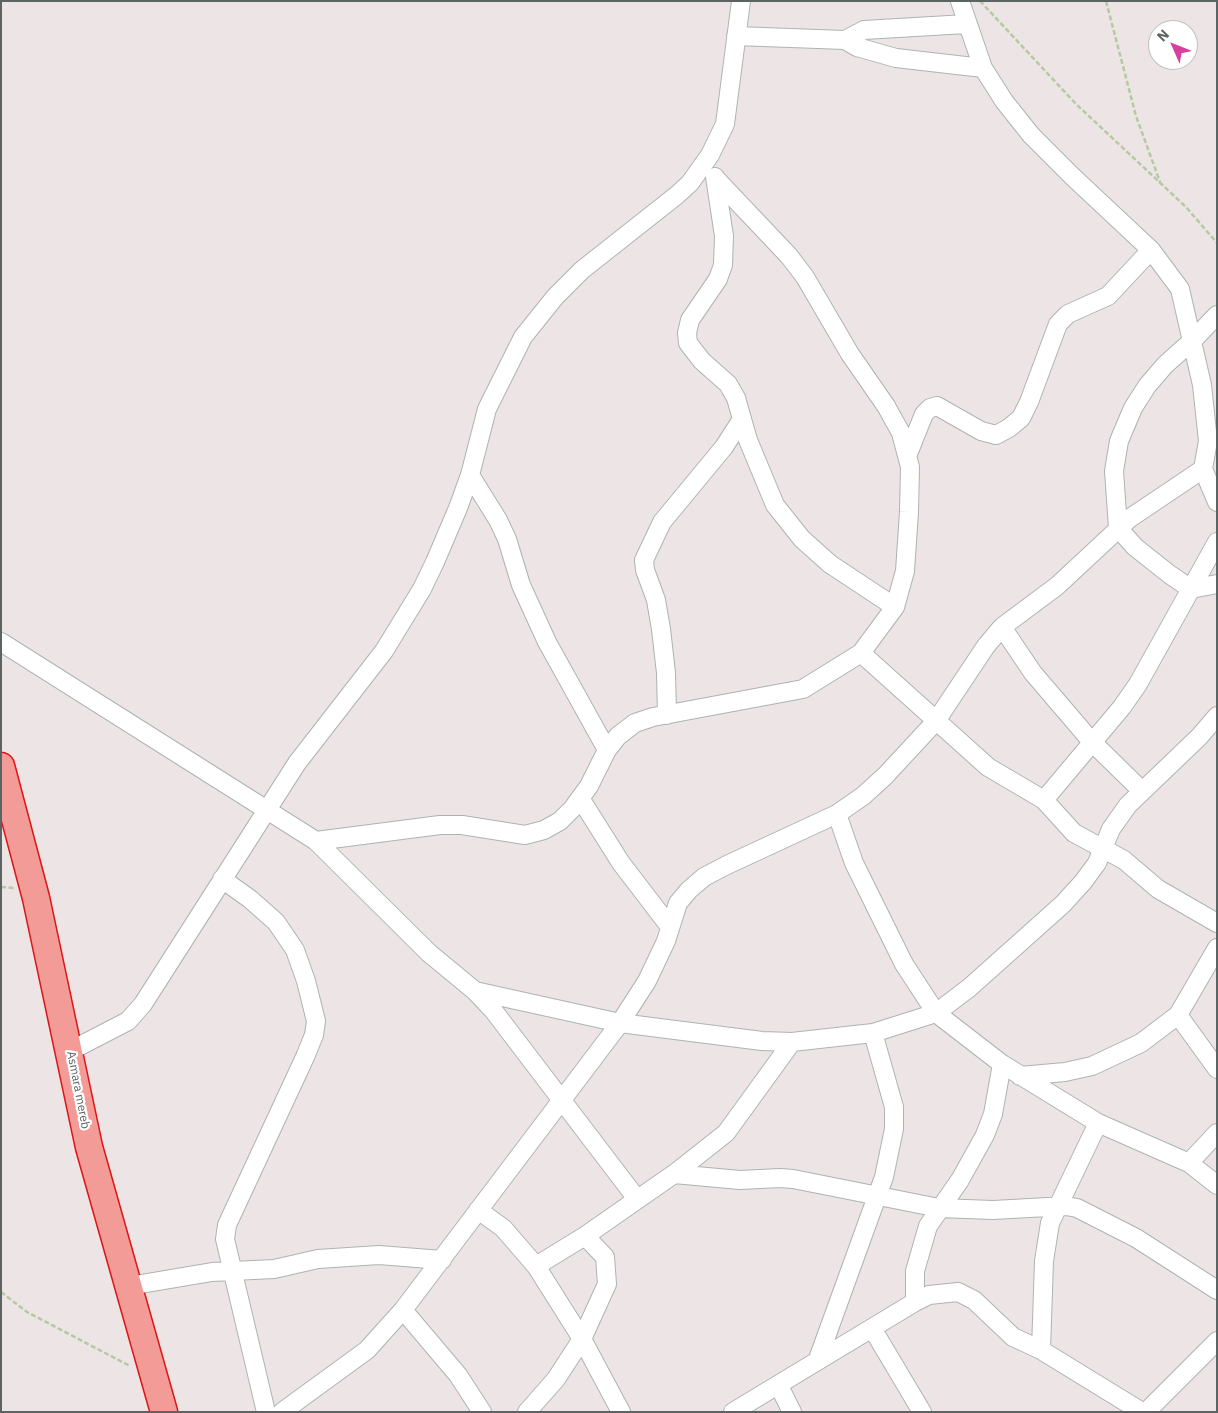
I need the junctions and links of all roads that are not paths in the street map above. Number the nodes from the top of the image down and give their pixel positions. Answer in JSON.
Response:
{"nodes":[{"id":1,"x":741,"y":1,"type":"edge"},
{"id":2,"x":960,"y":1,"type":"edge"},
{"id":3,"x":966,"y":24,"type":"junction"},
{"id":4,"x":736,"y":36,"type":"junction"},
{"id":5,"x":845,"y":40,"type":"junction"},
{"id":6,"x":982,"y":68,"type":"junction"},
{"id":7,"x":710,"y":155,"type":"junction"},
{"id":8,"x":716,"y":179,"type":"junction"},
{"id":9,"x":1151,"y":250,"type":"junction"},
{"id":10,"x":1217,"y":315,"type":"edge"},
{"id":11,"x":1193,"y":340,"type":"junction"},
{"id":12,"x":742,"y":420,"type":"junction"},
{"id":13,"x":908,"y":454,"type":"junction"},
{"id":14,"x":1203,"y":469,"type":"junction"},
{"id":15,"x":470,"y":475,"type":"junction"},
{"id":16,"x":1217,"y":502,"type":"edge"},
{"id":17,"x":1118,"y":528,"type":"junction"},
{"id":18,"x":1217,"y":542,"type":"edge"},
{"id":19,"x":1217,"y":584,"type":"edge"},
{"id":20,"x":1191,"y":588,"type":"junction"},
{"id":21,"x":895,"y":607,"type":"junction"},
{"id":22,"x":1002,"y":628,"type":"junction"},
{"id":23,"x":1,"y":642,"type":"edge"},
{"id":24,"x":861,"y":653,"type":"junction"},
{"id":25,"x":667,"y":716,"type":"junction"},
{"id":26,"x":1217,"y":716,"type":"edge"},
{"id":27,"x":936,"y":721,"type":"junction"},
{"id":28,"x":1092,"y":742,"type":"junction"},
{"id":29,"x":607,"y":750,"type":"junction"},
{"id":30,"x":1,"y":766,"type":"edge"},
{"id":31,"x":1142,"y":791,"type":"junction"},
{"id":32,"x":580,"y":798,"type":"junction"},
{"id":33,"x":1044,"y":800,"type":"junction"},
{"id":34,"x":266,"y":809,"type":"junction"},
{"id":35,"x":837,"y":814,"type":"junction"},
{"id":36,"x":316,"y":841,"type":"junction"},
{"id":37,"x":1103,"y":847,"type":"junction"},
{"id":38,"x":222,"y":879,"type":"junction"},
{"id":39,"x":1217,"y":923,"type":"edge"},
{"id":40,"x":670,"y":927,"type":"junction"},
{"id":41,"x":1217,"y":948,"type":"edge"},
{"id":42,"x":475,"y":991,"type":"junction"},
{"id":43,"x":936,"y":1013,"type":"junction"},
{"id":44,"x":1178,"y":1015,"type":"junction"},
{"id":45,"x":620,"y":1023,"type":"junction"},
{"id":46,"x":873,"y":1033,"type":"junction"},
{"id":47,"x":792,"y":1042,"type":"junction"},
{"id":48,"x":70,"y":1050,"type":"junction"},
{"id":49,"x":1002,"y":1064,"type":"junction"},
{"id":50,"x":1217,"y":1069,"type":"edge"},
{"id":51,"x":1020,"y":1076,"type":"junction"},
{"id":52,"x":560,"y":1100,"type":"junction"},
{"id":53,"x":1098,"y":1123,"type":"junction"},
{"id":54,"x":1217,"y":1133,"type":"edge"},
{"id":55,"x":1189,"y":1163,"type":"junction"},
{"id":56,"x":674,"y":1174,"type":"junction"},
{"id":57,"x":1217,"y":1185,"type":"edge"},
{"id":58,"x":877,"y":1195,"type":"junction"},
{"id":59,"x":638,"y":1199,"type":"junction"},
{"id":60,"x":1056,"y":1207,"type":"junction"},
{"id":61,"x":939,"y":1208,"type":"junction"},
{"id":62,"x":478,"y":1210,"type":"junction"},
{"id":63,"x":585,"y":1236,"type":"junction"},
{"id":64,"x":442,"y":1260,"type":"junction"},
{"id":65,"x":536,"y":1266,"type":"junction"},
{"id":66,"x":232,"y":1271,"type":"junction"},
{"id":67,"x":128,"y":1286,"type":"junction"},
{"id":68,"x":1217,"y":1290,"type":"edge"},
{"id":69,"x":915,"y":1302,"type":"junction"},
{"id":70,"x":403,"y":1310,"type":"junction"},
{"id":71,"x":872,"y":1328,"type":"junction"},
{"id":72,"x":582,"y":1339,"type":"junction"},
{"id":73,"x":1217,"y":1341,"type":"edge"},
{"id":74,"x":1041,"y":1350,"type":"junction"},
{"id":75,"x":818,"y":1359,"type":"junction"},
{"id":76,"x":779,"y":1386,"type":"junction"},
{"id":77,"x":164,"y":1412,"type":"edge"},
{"id":78,"x":266,"y":1412,"type":"edge"},
{"id":79,"x":282,"y":1412,"type":"edge"},
{"id":80,"x":482,"y":1412,"type":"edge"},
{"id":81,"x":527,"y":1412,"type":"edge"},
{"id":82,"x":621,"y":1412,"type":"edge"},
{"id":83,"x":733,"y":1412,"type":"edge"},
{"id":84,"x":792,"y":1412,"type":"edge"},
{"id":85,"x":922,"y":1412,"type":"edge"},
{"id":86,"x":1142,"y":1412,"type":"edge"},
{"id":87,"x":1146,"y":1412,"type":"edge"}],
"edges":[{"from":1,"to":4,"type":"street"},
{"from":2,"to":3,"type":"street"},
{"from":3,"to":5,"type":"street"},
{"from":3,"to":6,"type":"street"},
{"from":4,"to":5,"type":"street"},
{"from":4,"to":7,"type":"street"},
{"from":5,"to":6,"type":"street"},
{"from":6,"to":9,"type":"street"},
{"from":7,"to":8,"type":"street"},
{"from":7,"to":15,"type":"street"},
{"from":8,"to":12,"type":"street"},
{"from":8,"to":13,"type":"street"},
{"from":9,"to":11,"type":"street"},
{"from":9,"to":13,"type":"street"},
{"from":10,"to":11,"type":"street"},
{"from":11,"to":14,"type":"street"},
{"from":11,"to":17,"type":"street"},
{"from":12,"to":21,"type":"street"},
{"from":12,"to":25,"type":"street"},
{"from":13,"to":21,"type":"street"},
{"from":14,"to":16,"type":"street"},
{"from":14,"to":17,"type":"street"},
{"from":15,"to":29,"type":"street"},
{"from":15,"to":34,"type":"street"},
{"from":17,"to":20,"type":"street"},
{"from":17,"to":22,"type":"street"},
{"from":18,"to":20,"type":"street"},
{"from":19,"to":20,"type":"street"},
{"from":20,"to":28,"type":"street"},
{"from":21,"to":24,"type":"street"},
{"from":22,"to":27,"type":"street"},
{"from":22,"to":28,"type":"street"},
{"from":23,"to":34,"type":"street"},
{"from":24,"to":25,"type":"street"},
{"from":24,"to":27,"type":"street"},
{"from":25,"to":29,"type":"street"},
{"from":26,"to":31,"type":"street"},
{"from":27,"to":33,"type":"street"},
{"from":27,"to":35,"type":"street"},
{"from":28,"to":31,"type":"street"},
{"from":28,"to":33,"type":"street"},
{"from":29,"to":32,"type":"street"},
{"from":30,"to":48,"type":"highway","name":"Asmara mereb"},
{"from":31,"to":37,"type":"street"},
{"from":32,"to":36,"type":"street"},
{"from":32,"to":40,"type":"street"},
{"from":33,"to":37,"type":"street"},
{"from":34,"to":36,"type":"street"},
{"from":34,"to":38,"type":"street"},
{"from":35,"to":40,"type":"street"},
{"from":35,"to":43,"type":"street"},
{"from":36,"to":42,"type":"street"},
{"from":37,"to":39,"type":"street"},
{"from":37,"to":43,"type":"street"},
{"from":38,"to":48,"type":"street"},
{"from":38,"to":66,"type":"street"},
{"from":40,"to":45,"type":"street"},
{"from":41,"to":44,"type":"street"},
{"from":42,"to":45,"type":"street"},
{"from":42,"to":52,"type":"street"},
{"from":43,"to":46,"type":"street"},
{"from":43,"to":49,"type":"street"},
{"from":44,"to":50,"type":"street"},
{"from":44,"to":51,"type":"street"},
{"from":45,"to":47,"type":"street"},
{"from":45,"to":52,"type":"street"},
{"from":46,"to":47,"type":"street"},
{"from":46,"to":58,"type":"street"},
{"from":47,"to":56,"type":"street"},
{"from":48,"to":67,"type":"highway","name":"Asmara mereb"},
{"from":49,"to":51,"type":"street"},
{"from":49,"to":61,"type":"street"},
{"from":51,"to":53,"type":"street"},
{"from":52,"to":59,"type":"street"},
{"from":52,"to":62,"type":"street"},
{"from":53,"to":55,"type":"street"},
{"from":53,"to":60,"type":"street"},
{"from":54,"to":55,"type":"street"},
{"from":55,"to":57,"type":"street"},
{"from":56,"to":58,"type":"street"},
{"from":56,"to":59,"type":"street"},
{"from":58,"to":61,"type":"street"},
{"from":58,"to":75,"type":"street"},
{"from":59,"to":63,"type":"street"},
{"from":60,"to":61,"type":"street"},
{"from":60,"to":68,"type":"street"},
{"from":60,"to":74,"type":"street"},
{"from":61,"to":69,"type":"street"},
{"from":62,"to":64,"type":"street"},
{"from":62,"to":65,"type":"street"},
{"from":63,"to":65,"type":"street"},
{"from":63,"to":72,"type":"street"},
{"from":64,"to":66,"type":"street"},
{"from":64,"to":70,"type":"street"},
{"from":65,"to":72,"type":"street"},
{"from":66,"to":67,"type":"street"},
{"from":66,"to":78,"type":"street"},
{"from":67,"to":77,"type":"highway","name":"Asmara mereb"},
{"from":69,"to":71,"type":"street"},
{"from":69,"to":74,"type":"street"},
{"from":70,"to":79,"type":"street"},
{"from":70,"to":80,"type":"street"},
{"from":71,"to":75,"type":"street"},
{"from":71,"to":85,"type":"street"},
{"from":72,"to":81,"type":"street"},
{"from":72,"to":82,"type":"street"},
{"from":73,"to":87,"type":"street"},
{"from":74,"to":86,"type":"street"},
{"from":75,"to":76,"type":"street"},
{"from":76,"to":83,"type":"street"},
{"from":76,"to":84,"type":"street"}]}
